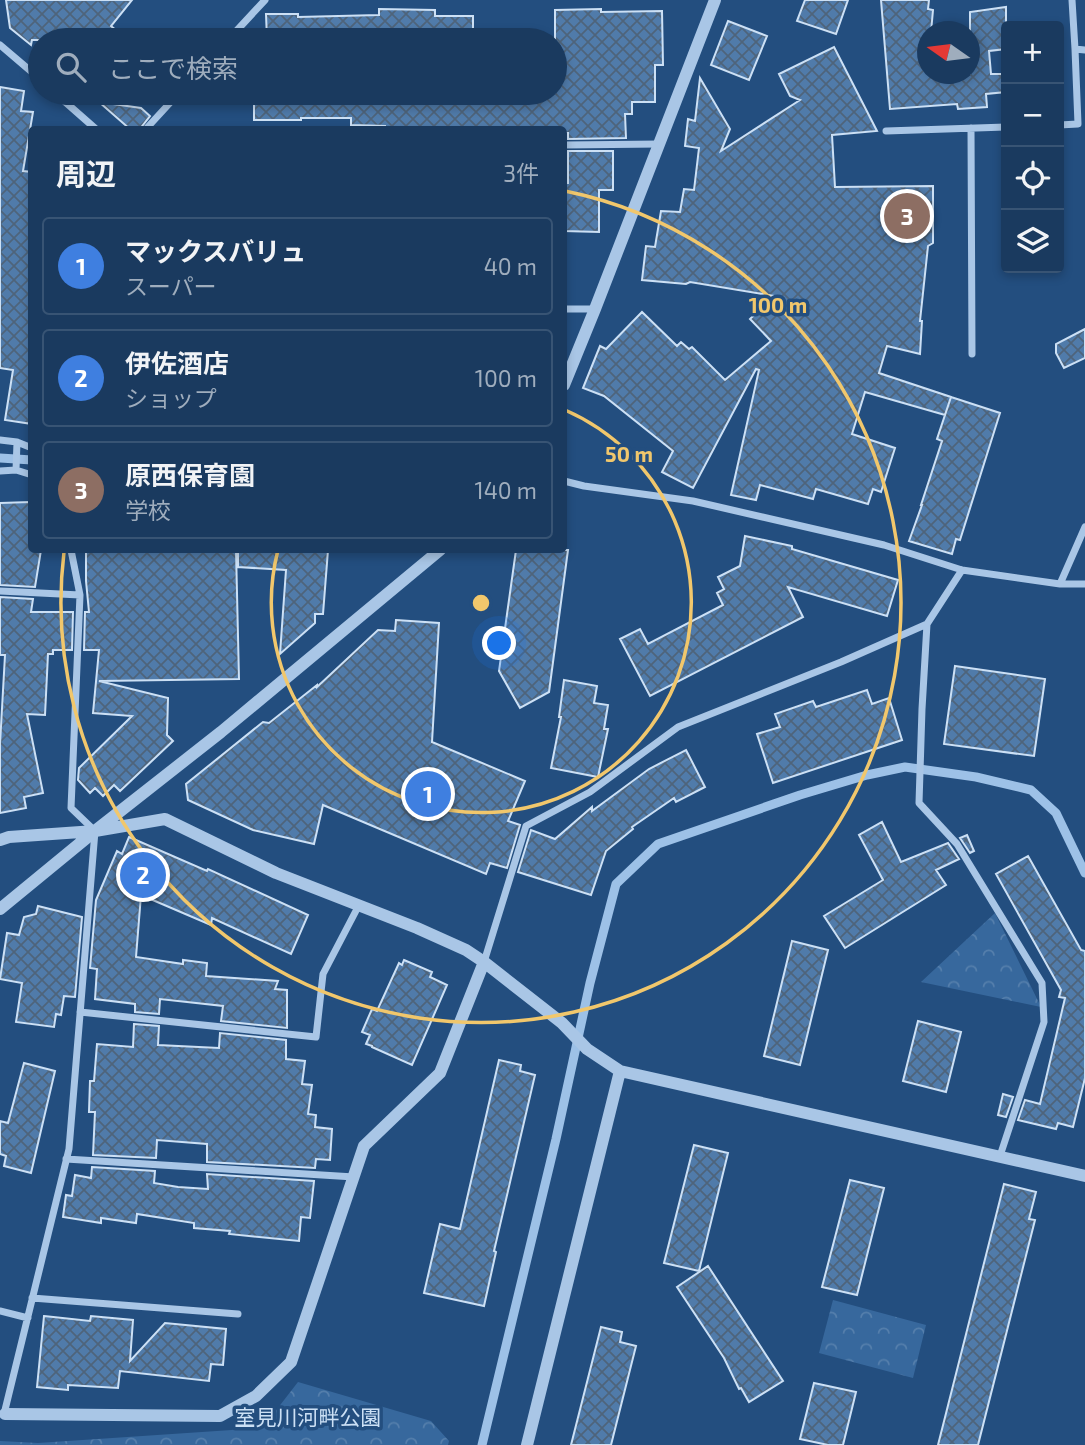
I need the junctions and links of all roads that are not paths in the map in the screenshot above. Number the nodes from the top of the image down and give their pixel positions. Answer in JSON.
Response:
{"nodes":[{"id":1,"x":265,"y":0,"type":"edge"},
{"id":2,"x":715,"y":0,"type":"edge"},
{"id":3,"x":1072,"y":0,"type":"edge"},
{"id":4,"x":239,"y":28,"type":"edge"},
{"id":5,"x":0,"y":45,"type":"edge"},
{"id":6,"x":1075,"y":49,"type":"junction"},
{"id":7,"x":1085,"y":50,"type":"edge"},
{"id":8,"x":28,"y":69,"type":"edge"},
{"id":9,"x":69,"y":105,"type":"edge"},
{"id":10,"x":168,"y":105,"type":"edge"},
{"id":11,"x":1064,"y":125,"type":"edge"},
{"id":12,"x":92,"y":126,"type":"edge"},
{"id":13,"x":149,"y":126,"type":"edge"},
{"id":14,"x":1001,"y":127,"type":"edge"},
{"id":15,"x":971,"y":128,"type":"junction"},
{"id":16,"x":886,"y":131,"type":"dead end"},
{"id":17,"x":660,"y":144,"type":"junction"},
{"id":18,"x":567,"y":145,"type":"edge"},
{"id":19,"x":567,"y":309,"type":"edge"},
{"id":20,"x":596,"y":309,"type":"junction"},
{"id":21,"x":972,"y":354,"type":"dead end"},
{"id":22,"x":567,"y":378,"type":"edge"},
{"id":23,"x":0,"y":440,"type":"edge"},
{"id":24,"x":17,"y":442,"type":"junction"},
{"id":25,"x":28,"y":446,"type":"edge"},
{"id":26,"x":16,"y":470,"type":"junction"},
{"id":27,"x":0,"y":471,"type":"edge"},
{"id":28,"x":28,"y":474,"type":"edge"},
{"id":29,"x":567,"y":482,"type":"edge"},
{"id":30,"x":1085,"y":527,"type":"edge"},
{"id":31,"x":72,"y":553,"type":"edge"},
{"id":32,"x":436,"y":553,"type":"edge"},
{"id":33,"x":962,"y":570,"type":"junction"},
{"id":34,"x":1085,"y":583,"type":"edge"},
{"id":35,"x":1060,"y":584,"type":"junction"},
{"id":36,"x":0,"y":591,"type":"edge"},
{"id":37,"x":80,"y":595,"type":"junction"},
{"id":38,"x":927,"y":624,"type":"junction"},
{"id":39,"x":95,"y":831,"type":"junction"},
{"id":40,"x":0,"y":840,"type":"edge"},
{"id":41,"x":359,"y":905,"type":"junction"},
{"id":42,"x":0,"y":909,"type":"edge"},
{"id":43,"x":484,"y":962,"type":"junction"},
{"id":44,"x":80,"y":1012,"type":"junction"},
{"id":45,"x":620,"y":1071,"type":"junction"},
{"id":46,"x":1000,"y":1156,"type":"junction"},
{"id":47,"x":66,"y":1159,"type":"junction"},
{"id":48,"x":1085,"y":1176,"type":"edge"},
{"id":49,"x":354,"y":1177,"type":"junction"},
{"id":50,"x":33,"y":1298,"type":"junction"},
{"id":51,"x":0,"y":1311,"type":"edge"},
{"id":52,"x":238,"y":1314,"type":"dead end"},
{"id":53,"x":28,"y":1318,"type":"junction"},
{"id":54,"x":3,"y":1414,"type":"edge"},
{"id":55,"x":527,"y":1445,"type":"edge"}],
"edges":[{"from":1,"to":4,"type":"street"},
{"from":2,"to":17,"type":"street"},
{"from":3,"to":6,"type":"street"},
{"from":5,"to":8,"type":"street"},
{"from":6,"to":7,"type":"street"},
{"from":6,"to":11,"type":"street"},
{"from":9,"to":12,"type":"street"},
{"from":10,"to":13,"type":"street"},
{"from":14,"to":15,"type":"street"},
{"from":15,"to":16,"type":"street"},
{"from":15,"to":21,"type":"street"},
{"from":17,"to":18,"type":"street"},
{"from":17,"to":20,"type":"street"},
{"from":19,"to":20,"type":"street"},
{"from":20,"to":22,"type":"street"},
{"from":23,"to":24,"type":"street"},
{"from":24,"to":25,"type":"street"},
{"from":24,"to":26,"type":"street"},
{"from":26,"to":27,"type":"street"},
{"from":26,"to":28,"type":"street"},
{"from":29,"to":33,"type":"street"},
{"from":30,"to":35,"type":"street"},
{"from":31,"to":37,"type":"street"},
{"from":32,"to":39,"type":"street"},
{"from":33,"to":35,"type":"street"},
{"from":33,"to":38,"type":"street"},
{"from":34,"to":35,"type":"street"},
{"from":36,"to":37,"type":"street"},
{"from":37,"to":39,"type":"street"},
{"from":38,"to":43,"type":"street"},
{"from":38,"to":46,"type":"street"},
{"from":39,"to":40,"type":"street"},
{"from":39,"to":41,"type":"street"},
{"from":39,"to":42,"type":"street"},
{"from":39,"to":44,"type":"street"},
{"from":41,"to":43,"type":"street"},
{"from":41,"to":44,"type":"street"},
{"from":43,"to":45,"type":"street"},
{"from":43,"to":49,"type":"street"},
{"from":44,"to":47,"type":"street"},
{"from":45,"to":46,"type":"street"},
{"from":45,"to":55,"type":"street"},
{"from":46,"to":48,"type":"street"},
{"from":47,"to":49,"type":"street"},
{"from":47,"to":50,"type":"street"},
{"from":49,"to":54,"type":"street"},
{"from":50,"to":52,"type":"street"},
{"from":50,"to":53,"type":"street"},
{"from":51,"to":53,"type":"street"},
{"from":53,"to":54,"type":"street"}]}
